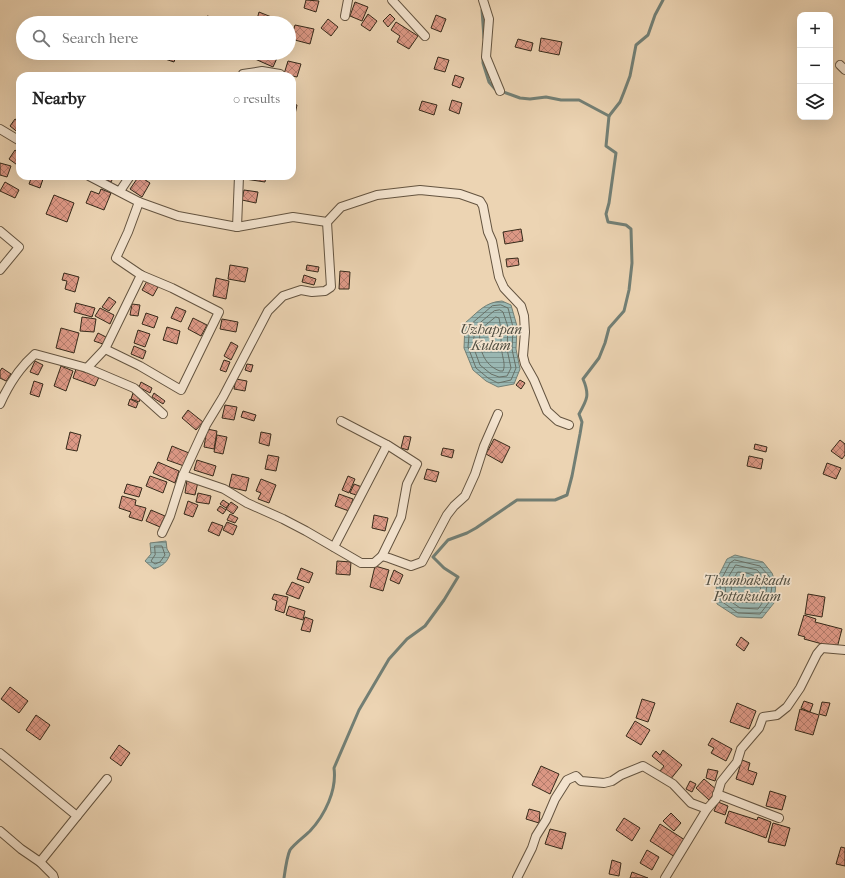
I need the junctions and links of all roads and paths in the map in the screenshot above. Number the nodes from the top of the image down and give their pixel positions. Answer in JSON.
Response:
{"nodes":[{"id":1,"x":348,"y":0,"type":"edge"},
{"id":2,"x":392,"y":0,"type":"edge"},
{"id":3,"x":483,"y":0,"type":"edge"},
{"id":4,"x":345,"y":16,"type":"dead end"},
{"id":5,"x":425,"y":36,"type":"dead end"},
{"id":6,"x":500,"y":91,"type":"dead end"},
{"id":7,"x":0,"y":129,"type":"edge"},
{"id":8,"x":16,"y":139,"type":"edge"},
{"id":9,"x":97,"y":180,"type":"edge"},
{"id":10,"x":127,"y":180,"type":"edge"},
{"id":11,"x":239,"y":180,"type":"edge"},
{"id":12,"x":120,"y":191,"type":"junction"},
{"id":13,"x":139,"y":202,"type":"junction"},
{"id":14,"x":327,"y":222,"type":"junction"},
{"id":15,"x":237,"y":227,"type":"junction"},
{"id":16,"x":0,"y":231,"type":"edge"},
{"id":17,"x":0,"y":270,"type":"edge"},
{"id":18,"x":141,"y":275,"type":"junction"},
{"id":19,"x":104,"y":349,"type":"junction"},
{"id":20,"x":87,"y":368,"type":"junction"},
{"id":21,"x":0,"y":404,"type":"edge"},
{"id":22,"x":164,"y":414,"type":"dead end"},
{"id":23,"x":498,"y":414,"type":"dead end"},
{"id":24,"x":341,"y":421,"type":"dead end"},
{"id":25,"x":569,"y":425,"type":"dead end"},
{"id":26,"x":387,"y":445,"type":"junction"},
{"id":27,"x":184,"y":475,"type":"junction"},
{"id":28,"x":162,"y":533,"type":"dead end"},
{"id":29,"x":334,"y":547,"type":"junction"},
{"id":30,"x":382,"y":556,"type":"junction"},
{"id":31,"x":845,"y":650,"type":"edge"},
{"id":32,"x":0,"y":753,"type":"edge"},
{"id":33,"x":107,"y":779,"type":"dead end"},
{"id":34,"x":717,"y":794,"type":"junction"},
{"id":35,"x":707,"y":809,"type":"junction"},
{"id":36,"x":77,"y":816,"type":"junction"},
{"id":37,"x":779,"y":818,"type":"dead end"},
{"id":38,"x":0,"y":831,"type":"edge"},
{"id":39,"x":40,"y":862,"type":"junction"},
{"id":40,"x":54,"y":878,"type":"edge"},
{"id":41,"x":518,"y":878,"type":"edge"},
{"id":42,"x":665,"y":878,"type":"edge"}],
"edges":[{"from":1,"to":4,"type":"street"},
{"from":2,"to":5,"type":"street"},
{"from":3,"to":6,"type":"street"},
{"from":7,"to":8,"type":"street"},
{"from":9,"to":12,"type":"street"},
{"from":10,"to":12,"type":"street"},
{"from":11,"to":15,"type":"street"},
{"from":12,"to":13,"type":"street"},
{"from":13,"to":15,"type":"street"},
{"from":13,"to":18,"type":"street"},
{"from":14,"to":15,"type":"street"},
{"from":14,"to":25,"type":"street"},
{"from":14,"to":27,"type":"street"},
{"from":16,"to":17,"type":"street"},
{"from":18,"to":19,"type":"street"},
{"from":18,"to":19,"type":"street"},
{"from":19,"to":20,"type":"street"},
{"from":20,"to":21,"type":"street"},
{"from":20,"to":22,"type":"street"},
{"from":23,"to":30,"type":"street"},
{"from":24,"to":26,"type":"street"},
{"from":26,"to":29,"type":"street"},
{"from":26,"to":30,"type":"street"},
{"from":27,"to":28,"type":"street"},
{"from":27,"to":29,"type":"street"},
{"from":29,"to":30,"type":"street"},
{"from":31,"to":34,"type":"street"},
{"from":32,"to":36,"type":"street"},
{"from":33,"to":36,"type":"street"},
{"from":34,"to":35,"type":"street"},
{"from":34,"to":37,"type":"street"},
{"from":35,"to":41,"type":"street"},
{"from":35,"to":42,"type":"street"},
{"from":36,"to":39,"type":"street"},
{"from":38,"to":39,"type":"street"},
{"from":39,"to":40,"type":"street"}]}
